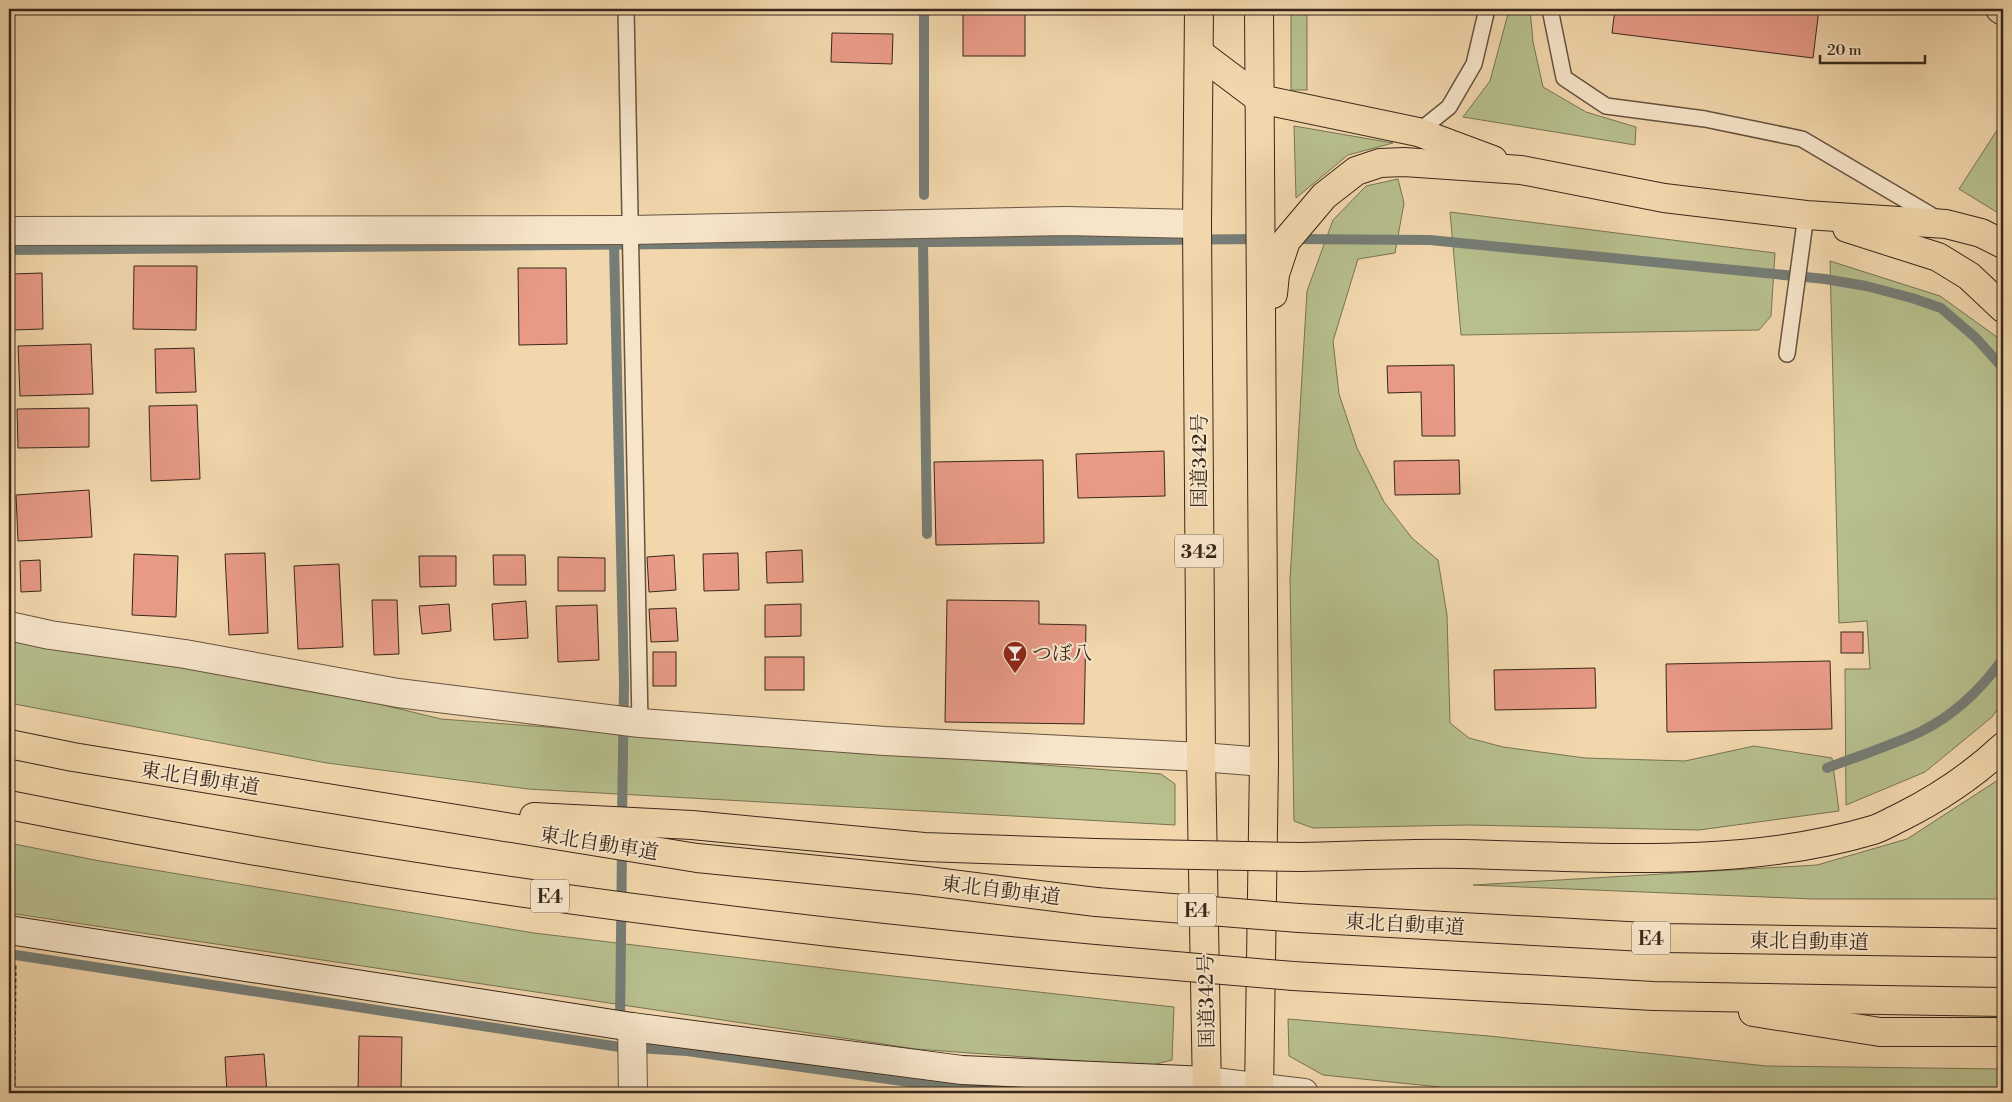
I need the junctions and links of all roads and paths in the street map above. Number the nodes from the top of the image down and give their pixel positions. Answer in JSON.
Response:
{"nodes":[{"id":1,"x":626,"y":9,"type":"edge"},
{"id":2,"x":1200,"y":9,"type":"edge"},
{"id":3,"x":1259,"y":9,"type":"edge"},
{"id":4,"x":1487,"y":9,"type":"edge"},
{"id":5,"x":1550,"y":9,"type":"edge"},
{"id":6,"x":1199,"y":53,"type":"junction"},
{"id":7,"x":1260,"y":99,"type":"junction"},
{"id":8,"x":1418,"y":132,"type":"junction"},
{"id":9,"x":1521,"y":170,"type":"junction"},
{"id":10,"x":1806,"y":214,"type":"junction"},
{"id":11,"x":1197,"y":224,"type":"junction"},
{"id":12,"x":1946,"y":224,"type":"junction"},
{"id":13,"x":630,"y":230,"type":"junction"},
{"id":14,"x":9,"y":231,"type":"edge"},
{"id":15,"x":2003,"y":244,"type":"edge"},
{"id":16,"x":2003,"y":308,"type":"edge"},
{"id":17,"x":1787,"y":354,"type":"dead end"},
{"id":18,"x":1263,"y":406,"type":"junction"},
{"id":19,"x":9,"y":626,"type":"edge"},
{"id":20,"x":640,"y":723,"type":"junction"},
{"id":21,"x":9,"y":744,"type":"edge"},
{"id":22,"x":2003,"y":746,"type":"edge"},
{"id":23,"x":1201,"y":757,"type":"junction"},
{"id":24,"x":1264,"y":762,"type":"junction"},
{"id":25,"x":9,"y":805,"type":"edge"},
{"id":26,"x":385,"y":808,"type":"junction"},
{"id":27,"x":9,"y":930,"type":"edge"},
{"id":28,"x":2003,"y":943,"type":"edge"},
{"id":29,"x":14,"y":969,"type":"dead end"},
{"id":30,"x":1653,"y":996,"type":"junction"},
{"id":31,"x":2003,"y":1002,"type":"edge"},
{"id":32,"x":632,"y":1027,"type":"junction"},
{"id":33,"x":2003,"y":1032,"type":"edge"},
{"id":34,"x":1207,"y":1087,"type":"edge"},
{"id":35,"x":1259,"y":1090,"type":"edge"},
{"id":36,"x":14,"y":1093,"type":"edge"},
{"id":37,"x":633,"y":1093,"type":"edge"},
{"id":38,"x":1304,"y":1093,"type":"edge"}],
"edges":[{"from":1,"to":13,"type":"lane"},
{"from":2,"to":6,"type":"highway","name":"国道342号","number":"342"},
{"from":3,"to":7,"type":"highway"},
{"from":4,"to":8,"type":"lane"},
{"from":5,"to":12,"type":"lane"},
{"from":6,"to":7,"type":"highway"},
{"from":6,"to":11,"type":"highway","name":"国道342号","number":"342"},
{"from":7,"to":8,"type":"highway"},
{"from":7,"to":18,"type":"highway"},
{"from":8,"to":9,"type":"highway"},
{"from":9,"to":10,"type":"highway"},
{"from":9,"to":18,"type":"highway"},
{"from":10,"to":12,"type":"highway"},
{"from":10,"to":16,"type":"highway"},
{"from":10,"to":17,"type":"lane"},
{"from":11,"to":13,"type":"street"},
{"from":11,"to":23,"type":"highway","name":"国道342号","number":"342"},
{"from":12,"to":15,"type":"highway"},
{"from":13,"to":14,"type":"street"},
{"from":13,"to":20,"type":"lane"},
{"from":18,"to":24,"type":"highway"},
{"from":19,"to":20,"type":"street"},
{"from":20,"to":23,"type":"street"},
{"from":21,"to":26,"type":"highway","name":"東北自動車道","number":"E4"},
{"from":22,"to":26,"type":"highway","bridge":true},
{"from":23,"to":24,"type":"street"},
{"from":23,"to":34,"type":"highway","name":"国道342号","number":"342"},
{"from":24,"to":35,"type":"highway"},
{"from":25,"to":30,"type":"highway","number":"E4","bridge":true},
{"from":26,"to":28,"type":"highway","name":"東北自動車道","number":"E4","bridge":true},
{"from":27,"to":32,"type":"street"},
{"from":29,"to":36,"type":"path"},
{"from":30,"to":31,"type":"highway","number":"E4"},
{"from":30,"to":33,"type":"highway","number":"E4"},
{"from":32,"to":34,"type":"street"},
{"from":32,"to":37,"type":"street"},
{"from":34,"to":35,"type":"street"},
{"from":35,"to":38,"type":"street"}]}
